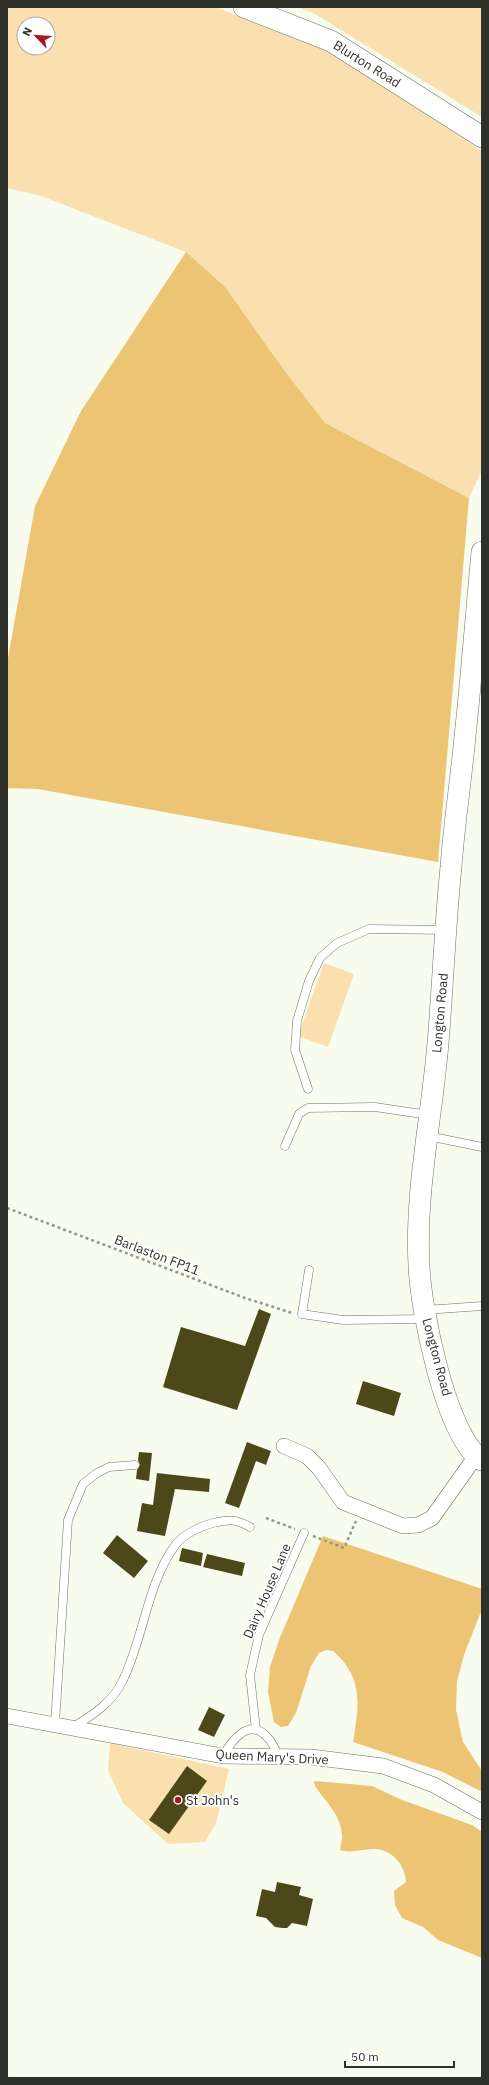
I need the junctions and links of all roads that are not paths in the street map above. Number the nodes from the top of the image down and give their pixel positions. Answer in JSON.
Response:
{"nodes":[{"id":1,"x":244,"y":7,"type":"edge"},
{"id":2,"x":482,"y":137,"type":"edge"},
{"id":3,"x":482,"y":552,"type":"edge"},
{"id":4,"x":446,"y":930,"type":"junction"},
{"id":5,"x":308,"y":1089,"type":"dead end"},
{"id":6,"x":430,"y":1115,"type":"junction"},
{"id":7,"x":427,"y":1136,"type":"junction"},
{"id":8,"x":285,"y":1146,"type":"dead end"},
{"id":9,"x":482,"y":1147,"type":"edge"},
{"id":10,"x":309,"y":1270,"type":"dead end"},
{"id":11,"x":482,"y":1306,"type":"edge"},
{"id":12,"x":425,"y":1315,"type":"junction"},
{"id":13,"x":284,"y":1446,"type":"dead end"},
{"id":14,"x":479,"y":1458,"type":"edge"},
{"id":15,"x":135,"y":1465,"type":"dead end"},
{"id":16,"x":250,"y":1526,"type":"dead end"},
{"id":17,"x":304,"y":1533,"type":"road end"},
{"id":18,"x":7,"y":1716,"type":"edge"},
{"id":19,"x":55,"y":1724,"type":"junction"},
{"id":20,"x":72,"y":1728,"type":"junction"},
{"id":21,"x":256,"y":1730,"type":"junction"},
{"id":22,"x":223,"y":1756,"type":"junction"},
{"id":23,"x":280,"y":1758,"type":"junction"},
{"id":24,"x":482,"y":1812,"type":"edge"}],
"edges":[{"from":1,"to":2,"type":"street","name":"Blurton Road"},
{"from":3,"to":4,"type":"street","name":"Longton Road"},
{"from":4,"to":5,"type":"lane"},
{"from":4,"to":6,"type":"street","name":"Longton Road"},
{"from":6,"to":7,"type":"street","name":"Longton Road"},
{"from":6,"to":8,"type":"lane"},
{"from":7,"to":9,"type":"lane"},
{"from":7,"to":12,"type":"street","name":"Longton Road"},
{"from":10,"to":12,"type":"lane"},
{"from":11,"to":12,"type":"lane"},
{"from":12,"to":14,"type":"street","name":"Longton Road"},
{"from":13,"to":14,"type":"street"},
{"from":15,"to":19,"type":"lane"},
{"from":16,"to":20,"type":"lane"},
{"from":17,"to":21,"type":"lane","name":"Dairy House Lane"},
{"from":18,"to":19,"type":"street","name":"Queen Mary's Drive"},
{"from":19,"to":20,"type":"street","name":"Queen Mary's Drive"},
{"from":20,"to":22,"type":"street","name":"Queen Mary's Drive"},
{"from":21,"to":22,"type":"lane"},
{"from":21,"to":23,"type":"lane"},
{"from":22,"to":23,"type":"street","name":"Queen Mary's Drive"},
{"from":23,"to":24,"type":"street","name":"Queen Mary's Drive"}]}
